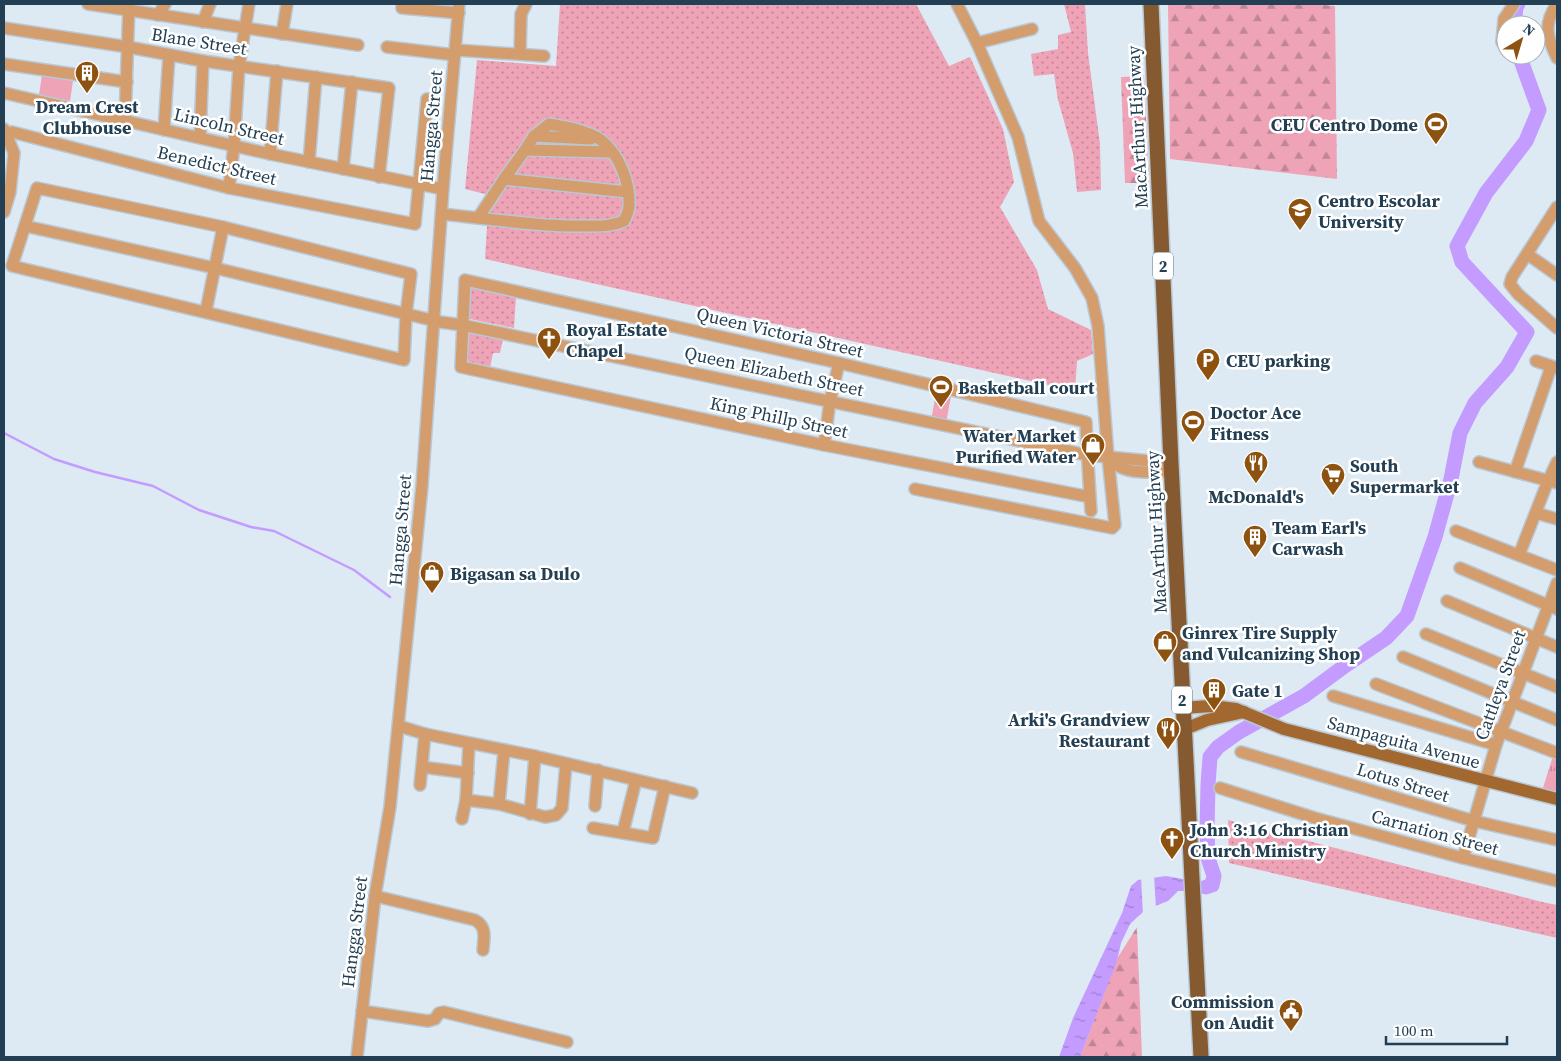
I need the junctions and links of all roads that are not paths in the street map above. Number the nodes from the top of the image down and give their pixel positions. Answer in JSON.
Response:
{"nodes":[{"id":1,"x":88,"y":4,"type":"edge"},
{"id":2,"x":165,"y":4,"type":"edge"},
{"id":3,"x":210,"y":4,"type":"edge"},
{"id":4,"x":249,"y":4,"type":"edge"},
{"id":5,"x":287,"y":4,"type":"edge"},
{"id":6,"x":402,"y":4,"type":"edge"},
{"id":7,"x":526,"y":4,"type":"edge"},
{"id":8,"x":956,"y":4,"type":"edge"},
{"id":9,"x":1150,"y":4,"type":"edge"},
{"id":10,"x":1514,"y":4,"type":"edge"},
{"id":11,"x":1557,"y":4,"type":"edge"},
{"id":12,"x":128,"y":7,"type":"edge"},
{"id":13,"x":459,"y":9,"type":"edge"},
{"id":14,"x":158,"y":15,"type":"junction"},
{"id":15,"x":1507,"y":15,"type":"edge"},
{"id":16,"x":203,"y":22,"type":"junction"},
{"id":17,"x":4,"y":28,"type":"edge"},
{"id":18,"x":245,"y":28,"type":"junction"},
{"id":19,"x":1032,"y":29,"type":"dead end"},
{"id":20,"x":282,"y":34,"type":"junction"},
{"id":21,"x":977,"y":43,"type":"junction"},
{"id":22,"x":358,"y":46,"type":"dead end"},
{"id":23,"x":128,"y":47,"type":"junction"},
{"id":24,"x":388,"y":47,"type":"dead end"},
{"id":25,"x":455,"y":53,"type":"junction"},
{"id":26,"x":520,"y":54,"type":"junction"},
{"id":27,"x":169,"y":55,"type":"junction"},
{"id":28,"x":544,"y":56,"type":"dead end"},
{"id":29,"x":1557,"y":58,"type":"edge"},
{"id":30,"x":203,"y":61,"type":"junction"},
{"id":31,"x":4,"y":64,"type":"edge"},
{"id":32,"x":239,"y":66,"type":"junction"},
{"id":33,"x":276,"y":71,"type":"junction"},
{"id":34,"x":316,"y":77,"type":"junction"},
{"id":35,"x":127,"y":82,"type":"junction"},
{"id":36,"x":352,"y":82,"type":"junction"},
{"id":37,"x":5,"y":92,"type":"edge"},
{"id":38,"x":427,"y":100,"type":"dead end"},
{"id":39,"x":125,"y":120,"type":"junction"},
{"id":40,"x":164,"y":130,"type":"junction"},
{"id":41,"x":8,"y":131,"type":"edge"},
{"id":42,"x":200,"y":138,"type":"junction"},
{"id":43,"x":234,"y":145,"type":"junction"},
{"id":44,"x":525,"y":150,"type":"junction"},
{"id":45,"x":611,"y":152,"type":"junction"},
{"id":46,"x":270,"y":154,"type":"junction"},
{"id":47,"x":309,"y":162,"type":"junction"},
{"id":48,"x":343,"y":169,"type":"junction"},
{"id":49,"x":380,"y":177,"type":"junction"},
{"id":50,"x":504,"y":179,"type":"junction"},
{"id":51,"x":419,"y":185,"type":"junction"},
{"id":52,"x":229,"y":188,"type":"junction"},
{"id":53,"x":443,"y":189,"type":"junction"},
{"id":54,"x":627,"y":192,"type":"junction"},
{"id":55,"x":1557,"y":206,"type":"edge"},
{"id":56,"x":4,"y":212,"type":"edge"},
{"id":57,"x":442,"y":214,"type":"junction"},
{"id":58,"x":478,"y":218,"type":"junction"},
{"id":59,"x":1553,"y":225,"type":"edge"},
{"id":60,"x":25,"y":226,"type":"junction"},
{"id":61,"x":223,"y":227,"type":"junction"},
{"id":62,"x":1527,"y":254,"type":"junction"},
{"id":63,"x":215,"y":268,"type":"junction"},
{"id":64,"x":1557,"y":275,"type":"edge"},
{"id":65,"x":206,"y":311,"type":"junction"},
{"id":66,"x":406,"y":315,"type":"junction"},
{"id":67,"x":434,"y":320,"type":"junction"},
{"id":68,"x":462,"y":325,"type":"junction"},
{"id":69,"x":1557,"y":328,"type":"edge"},
{"id":70,"x":1536,"y":361,"type":"dead end"},
{"id":71,"x":839,"y":363,"type":"junction"},
{"id":72,"x":1554,"y":368,"type":"edge"},
{"id":73,"x":830,"y":401,"type":"junction"},
{"id":74,"x":824,"y":445,"type":"junction"},
{"id":75,"x":1087,"y":455,"type":"junction"},
{"id":76,"x":1108,"y":457,"type":"junction"},
{"id":77,"x":1479,"y":462,"type":"dead end"},
{"id":78,"x":1557,"y":462,"type":"edge"},
{"id":79,"x":1171,"y":468,"type":"junction"},
{"id":80,"x":1515,"y":472,"type":"junction"},
{"id":81,"x":1552,"y":482,"type":"edge"},
{"id":82,"x":915,"y":489,"type":"dead end"},
{"id":83,"x":1090,"y":497,"type":"junction"},
{"id":84,"x":1091,"y":511,"type":"dead end"},
{"id":85,"x":1536,"y":513,"type":"junction"},
{"id":86,"x":1557,"y":520,"type":"edge"},
{"id":87,"x":1456,"y":531,"type":"dead end"},
{"id":88,"x":1519,"y":555,"type":"junction"},
{"id":89,"x":1460,"y":568,"type":"dead end"},
{"id":90,"x":1557,"y":570,"type":"edge"},
{"id":91,"x":1557,"y":583,"type":"edge"},
{"id":92,"x":1447,"y":601,"type":"dead end"},
{"id":93,"x":1553,"y":607,"type":"edge"},
{"id":94,"x":1426,"y":634,"type":"dead end"},
{"id":95,"x":1535,"y":638,"type":"junction"},
{"id":96,"x":1557,"y":646,"type":"edge"},
{"id":97,"x":1403,"y":657,"type":"dead end"},
{"id":98,"x":1522,"y":672,"type":"junction"},
{"id":99,"x":1376,"y":684,"type":"dead end"},
{"id":100,"x":1557,"y":687,"type":"edge"},
{"id":101,"x":1334,"y":696,"type":"dead end"},
{"id":102,"x":1512,"y":702,"type":"junction"},
{"id":103,"x":1183,"y":708,"type":"junction"},
{"id":104,"x":1247,"y":713,"type":"junction"},
{"id":105,"x":1557,"y":720,"type":"edge"},
{"id":106,"x":398,"y":726,"type":"junction"},
{"id":107,"x":1185,"y":729,"type":"junction"},
{"id":108,"x":1500,"y":731,"type":"junction"},
{"id":109,"x":425,"y":734,"type":"junction"},
{"id":110,"x":469,"y":744,"type":"junction"},
{"id":111,"x":1496,"y":745,"type":"junction"},
{"id":112,"x":504,"y":751,"type":"junction"},
{"id":113,"x":1241,"y":752,"type":"dead end"},
{"id":114,"x":1557,"y":753,"type":"edge"},
{"id":115,"x":535,"y":756,"type":"junction"},
{"id":116,"x":566,"y":764,"type":"junction"},
{"id":117,"x":422,"y":767,"type":"junction"},
{"id":118,"x":598,"y":770,"type":"junction"},
{"id":119,"x":468,"y":773,"type":"junction"},
{"id":120,"x":636,"y":780,"type":"junction"},
{"id":121,"x":1484,"y":782,"type":"junction"},
{"id":122,"x":420,"y":785,"type":"dead end"},
{"id":123,"x":665,"y":786,"type":"junction"},
{"id":124,"x":1220,"y":788,"type":"dead end"},
{"id":125,"x":692,"y":793,"type":"dead end"},
{"id":126,"x":1557,"y":799,"type":"edge"},
{"id":127,"x":466,"y":800,"type":"junction"},
{"id":128,"x":499,"y":804,"type":"junction"},
{"id":129,"x":595,"y":806,"type":"dead end"},
{"id":130,"x":530,"y":814,"type":"junction"},
{"id":131,"x":462,"y":819,"type":"dead end"},
{"id":132,"x":1474,"y":821,"type":"junction"},
{"id":133,"x":593,"y":828,"type":"dead end"},
{"id":134,"x":623,"y":832,"type":"junction"},
{"id":135,"x":1557,"y":840,"type":"edge"},
{"id":136,"x":1463,"y":858,"type":"junction"},
{"id":137,"x":1557,"y":881,"type":"edge"},
{"id":138,"x":375,"y":896,"type":"junction"},
{"id":139,"x":483,"y":950,"type":"dead end"},
{"id":140,"x":362,"y":1011,"type":"junction"},
{"id":141,"x":567,"y":1042,"type":"dead end"},
{"id":142,"x":357,"y":1057,"type":"edge"},
{"id":143,"x":1201,"y":1057,"type":"edge"}],
"edges":[{"from":1,"to":12,"type":"street"},
{"from":2,"to":14,"type":"street"},
{"from":3,"to":16,"type":"street"},
{"from":4,"to":18,"type":"street"},
{"from":5,"to":20,"type":"street"},
{"from":6,"to":13,"type":"street"},
{"from":7,"to":26,"type":"street"},
{"from":8,"to":21,"type":"street"},
{"from":9,"to":79,"type":"highway","name":"MacArthur Highway","number":"2"},
{"from":10,"to":15,"type":"street"},
{"from":11,"to":29,"type":"street"},
{"from":12,"to":14,"type":"street"},
{"from":12,"to":23,"type":"street"},
{"from":13,"to":25,"type":"street","name":"Hangga Street"},
{"from":14,"to":16,"type":"street"},
{"from":16,"to":18,"type":"street"},
{"from":17,"to":23,"type":"street","name":"Blane Street"},
{"from":18,"to":20,"type":"street"},
{"from":18,"to":32,"type":"street"},
{"from":19,"to":21,"type":"street"},
{"from":20,"to":22,"type":"street"},
{"from":21,"to":76,"type":"street"},
{"from":23,"to":27,"type":"street","name":"Blane Street"},
{"from":23,"to":35,"type":"street"},
{"from":24,"to":25,"type":"street"},
{"from":25,"to":26,"type":"street"},
{"from":25,"to":53,"type":"street","name":"Hangga Street"},
{"from":26,"to":28,"type":"street"},
{"from":27,"to":30,"type":"street","name":"Blane Street"},
{"from":27,"to":40,"type":"street"},
{"from":30,"to":32,"type":"street","name":"Blane Street"},
{"from":30,"to":42,"type":"street"},
{"from":31,"to":35,"type":"street"},
{"from":32,"to":33,"type":"street","name":"Blane Street"},
{"from":32,"to":43,"type":"street"},
{"from":33,"to":34,"type":"street","name":"Blane Street"},
{"from":33,"to":46,"type":"street"},
{"from":34,"to":36,"type":"street","name":"Blane Street"},
{"from":34,"to":47,"type":"street"},
{"from":35,"to":39,"type":"street"},
{"from":36,"to":48,"type":"street"},
{"from":36,"to":49,"type":"street","name":"Blane Street"},
{"from":37,"to":39,"type":"street","name":"Lincoln Street"},
{"from":38,"to":51,"type":"street"},
{"from":39,"to":40,"type":"street","name":"Lincoln Street"},
{"from":40,"to":42,"type":"street","name":"Lincoln Street"},
{"from":41,"to":52,"type":"street","name":"Benedict Street"},
{"from":41,"to":56,"type":"street"},
{"from":42,"to":43,"type":"street","name":"Lincoln Street"},
{"from":43,"to":46,"type":"street","name":"Lincoln Street"},
{"from":43,"to":52,"type":"street"},
{"from":44,"to":45,"type":"street"},
{"from":44,"to":45,"type":"street"},
{"from":44,"to":50,"type":"street"},
{"from":45,"to":54,"type":"street"},
{"from":46,"to":47,"type":"street","name":"Lincoln Street"},
{"from":47,"to":48,"type":"street","name":"Lincoln Street"},
{"from":48,"to":49,"type":"street","name":"Lincoln Street"},
{"from":49,"to":51,"type":"street","name":"Lincoln Street"},
{"from":50,"to":54,"type":"street"},
{"from":50,"to":58,"type":"street"},
{"from":51,"to":52,"type":"street","name":"Benedict Street"},
{"from":51,"to":53,"type":"street","name":"Lincoln Street"},
{"from":53,"to":57,"type":"street","name":"Hangga Street"},
{"from":54,"to":58,"type":"street"},
{"from":55,"to":59,"type":"street"},
{"from":57,"to":58,"type":"street"},
{"from":57,"to":67,"type":"street","name":"Hangga Street"},
{"from":59,"to":62,"type":"street"},
{"from":60,"to":61,"type":"street"},
{"from":60,"to":63,"type":"street","name":"Queen Elizabeth Street"},
{"from":60,"to":65,"type":"street"},
{"from":61,"to":63,"type":"street"},
{"from":61,"to":66,"type":"street"},
{"from":62,"to":64,"type":"street"},
{"from":62,"to":69,"type":"street"},
{"from":63,"to":65,"type":"street"},
{"from":63,"to":66,"type":"street","name":"Queen Elizabeth Street"},
{"from":65,"to":66,"type":"street"},
{"from":66,"to":67,"type":"street","name":"Queen Elizabeth Street"},
{"from":67,"to":68,"type":"street","name":"Queen Elizabeth Street"},
{"from":67,"to":106,"type":"street","name":"Hangga Street"},
{"from":68,"to":71,"type":"street","name":"Queen Victoria Street"},
{"from":68,"to":73,"type":"street","name":"Queen Elizabeth Street"},
{"from":68,"to":74,"type":"street","name":"King Phillp Street"},
{"from":70,"to":72,"type":"street"},
{"from":71,"to":73,"type":"street"},
{"from":71,"to":75,"type":"street","name":"Queen Victoria Street"},
{"from":72,"to":80,"type":"street"},
{"from":73,"to":74,"type":"street"},
{"from":73,"to":75,"type":"street","name":"Queen Elizabeth Street"},
{"from":74,"to":83,"type":"street","name":"King Phillp Street"},
{"from":75,"to":76,"type":"street","name":"Queen Elizabeth Street"},
{"from":75,"to":83,"type":"street"},
{"from":76,"to":79,"type":"street","name":"Queen Elizabeth Street"},
{"from":76,"to":82,"type":"street"},
{"from":77,"to":80,"type":"street"},
{"from":78,"to":81,"type":"street"},
{"from":79,"to":103,"type":"highway","name":"MacArthur Highway","number":"2"},
{"from":80,"to":81,"type":"street"},
{"from":81,"to":85,"type":"street"},
{"from":83,"to":84,"type":"street"},
{"from":85,"to":86,"type":"street"},
{"from":85,"to":88,"type":"street"},
{"from":87,"to":88,"type":"street"},
{"from":88,"to":90,"type":"street"},
{"from":89,"to":93,"type":"street"},
{"from":91,"to":93,"type":"street","name":"Cattleya Street"},
{"from":92,"to":95,"type":"street"},
{"from":93,"to":95,"type":"street","name":"Cattleya Street"},
{"from":94,"to":98,"type":"street"},
{"from":95,"to":96,"type":"street"},
{"from":95,"to":98,"type":"street","name":"Cattleya Street"},
{"from":97,"to":102,"type":"street"},
{"from":98,"to":100,"type":"street"},
{"from":98,"to":102,"type":"street","name":"Cattleya Street"},
{"from":99,"to":108,"type":"street"},
{"from":101,"to":111,"type":"street"},
{"from":102,"to":105,"type":"street"},
{"from":102,"to":108,"type":"street","name":"Cattleya Street"},
{"from":103,"to":104,"type":"main road","name":"Sampaguita Avenue"},
{"from":103,"to":107,"type":"highway","name":"MacArthur Highway","number":"2"},
{"from":104,"to":107,"type":"main road"},
{"from":104,"to":121,"type":"main road","name":"Sampaguita Avenue"},
{"from":106,"to":109,"type":"street"},
{"from":106,"to":138,"type":"street","name":"Hangga Street"},
{"from":107,"to":143,"type":"highway","name":"MacArthur Highway","number":"2"},
{"from":108,"to":111,"type":"street","name":"Cattleya Street"},
{"from":108,"to":114,"type":"street"},
{"from":109,"to":110,"type":"street"},
{"from":109,"to":117,"type":"street"},
{"from":110,"to":112,"type":"street"},
{"from":110,"to":119,"type":"street"},
{"from":111,"to":121,"type":"street","name":"Cattleya Street"},
{"from":112,"to":115,"type":"street"},
{"from":112,"to":128,"type":"street"},
{"from":113,"to":132,"type":"street","name":"Lotus Street"},
{"from":115,"to":116,"type":"street"},
{"from":115,"to":130,"type":"street"},
{"from":116,"to":118,"type":"street"},
{"from":116,"to":130,"type":"street"},
{"from":117,"to":119,"type":"street"},
{"from":117,"to":122,"type":"street"},
{"from":118,"to":120,"type":"street"},
{"from":118,"to":129,"type":"street"},
{"from":119,"to":127,"type":"street"},
{"from":120,"to":123,"type":"street"},
{"from":120,"to":134,"type":"street"},
{"from":121,"to":126,"type":"main road","name":"Sampaguita Avenue"},
{"from":121,"to":132,"type":"street","name":"Cattleya Street"},
{"from":123,"to":125,"type":"street"},
{"from":123,"to":134,"type":"street"},
{"from":124,"to":136,"type":"street","name":"Carnation Street"},
{"from":127,"to":128,"type":"street"},
{"from":127,"to":131,"type":"street"},
{"from":128,"to":130,"type":"street"},
{"from":132,"to":135,"type":"street","name":"Lotus Street"},
{"from":132,"to":136,"type":"street","name":"Cattleya Street"},
{"from":133,"to":134,"type":"street"},
{"from":136,"to":137,"type":"street","name":"Carnation Street"},
{"from":138,"to":139,"type":"street"},
{"from":138,"to":140,"type":"street","name":"Hangga Street"},
{"from":140,"to":141,"type":"street"},
{"from":140,"to":142,"type":"street","name":"Hangga Street"}]}
